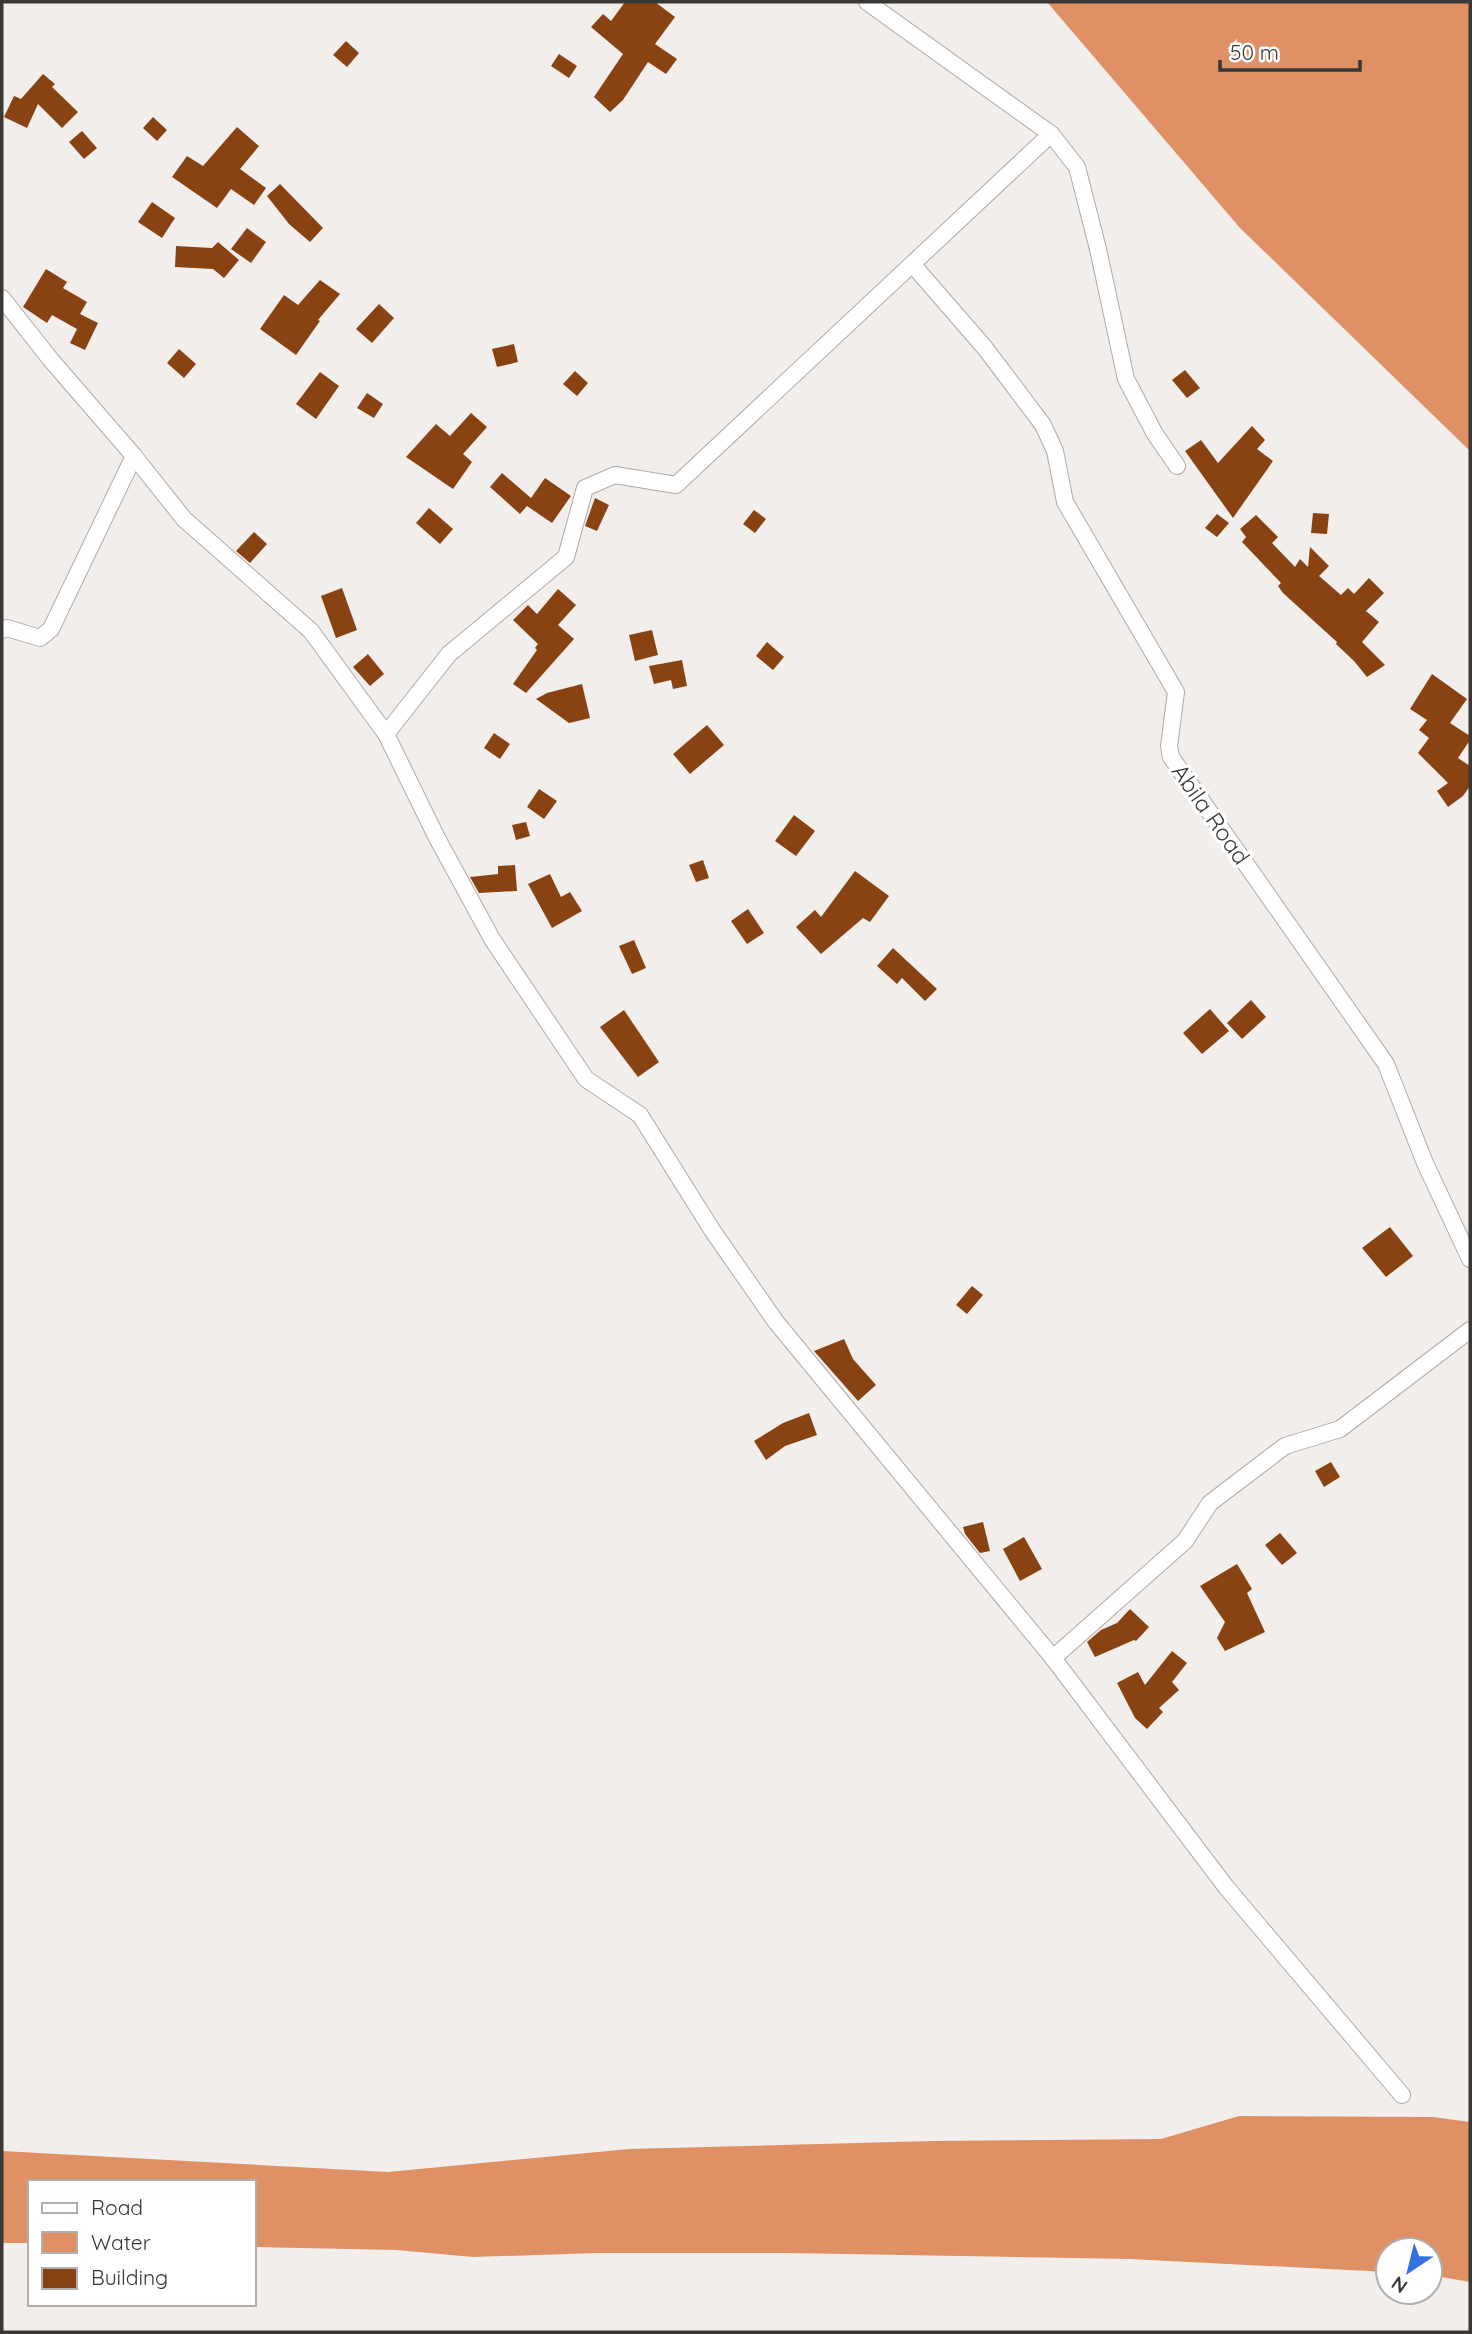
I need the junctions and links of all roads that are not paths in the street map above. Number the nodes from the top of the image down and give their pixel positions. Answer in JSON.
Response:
{"nodes":[{"id":1,"x":867,"y":2,"type":"edge"},
{"id":2,"x":1051,"y":134,"type":"junction"},
{"id":3,"x":913,"y":265,"type":"junction"},
{"id":4,"x":2,"y":298,"type":"edge"},
{"id":5,"x":134,"y":456,"type":"junction"},
{"id":6,"x":1177,"y":466,"type":"dead end"},
{"id":7,"x":2,"y":630,"type":"edge"},
{"id":8,"x":386,"y":734,"type":"junction"},
{"id":9,"x":1470,"y":1259,"type":"edge"},
{"id":10,"x":1470,"y":1330,"type":"edge"},
{"id":11,"x":1053,"y":1658,"type":"junction"},
{"id":12,"x":1402,"y":2095,"type":"dead end"}],
"edges":[{"from":1,"to":2,"type":"street"},
{"from":2,"to":3,"type":"street"},
{"from":2,"to":6,"type":"street"},
{"from":3,"to":8,"type":"street"},
{"from":3,"to":9,"type":"street","name":"Abila Road"},
{"from":4,"to":5,"type":"street"},
{"from":5,"to":7,"type":"street"},
{"from":5,"to":8,"type":"street"},
{"from":8,"to":11,"type":"street"},
{"from":10,"to":11,"type":"street"},
{"from":11,"to":12,"type":"street"}]}
